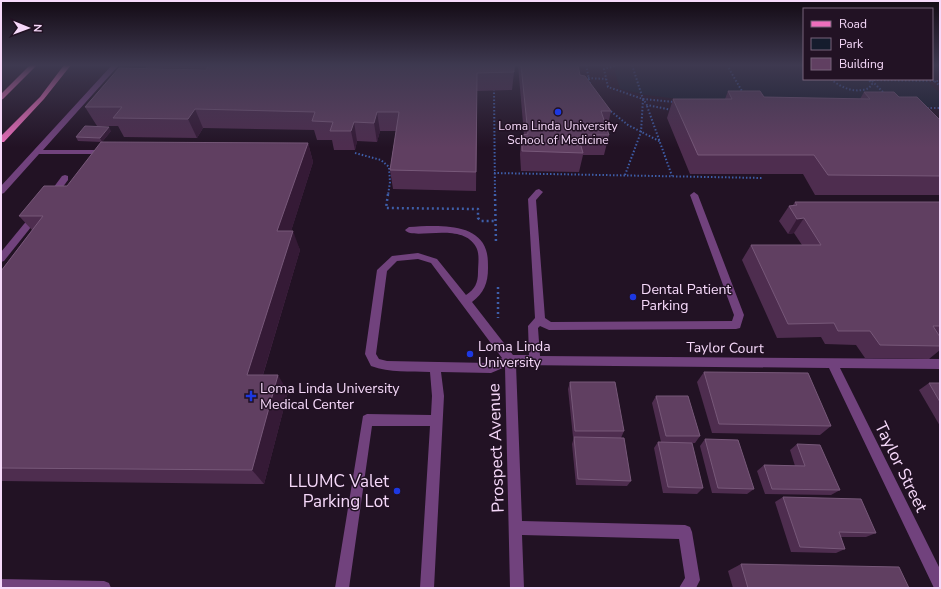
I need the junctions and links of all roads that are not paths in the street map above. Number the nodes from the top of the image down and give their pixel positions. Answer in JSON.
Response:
{"nodes":[{"id":1,"x":46,"y":92,"type":"edge"},
{"id":2,"x":91,"y":92,"type":"edge"},
{"id":3,"x":1,"y":140,"type":"edge"},
{"id":4,"x":36,"y":152,"type":"junction"},
{"id":5,"x":118,"y":152,"type":"edge"},
{"id":6,"x":65,"y":178,"type":"dead end"},
{"id":7,"x":1,"y":191,"type":"edge"},
{"id":8,"x":539,"y":192,"type":"dead end"},
{"id":9,"x":694,"y":195,"type":"dead end"},
{"id":10,"x":409,"y":230,"type":"dead end"},
{"id":11,"x":1,"y":259,"type":"edge"},
{"id":12,"x":466,"y":301,"type":"junction"},
{"id":13,"x":540,"y":320,"type":"junction"},
{"id":14,"x":510,"y":360,"type":"junction"},
{"id":15,"x":536,"y":361,"type":"junction"},
{"id":16,"x":833,"y":364,"type":"junction"},
{"id":17,"x":940,"y":364,"type":"edge"},
{"id":18,"x":435,"y":366,"type":"junction"},
{"id":19,"x":437,"y":421,"type":"junction"},
{"id":20,"x":515,"y":528,"type":"junction"},
{"id":21,"x":940,"y":585,"type":"edge"},
{"id":22,"x":1,"y":586,"type":"edge"},
{"id":23,"x":104,"y":588,"type":"edge"},
{"id":24,"x":342,"y":588,"type":"edge"},
{"id":25,"x":427,"y":588,"type":"edge"},
{"id":26,"x":517,"y":588,"type":"edge"},
{"id":27,"x":686,"y":588,"type":"edge"}],
"edges":[{"from":1,"to":3,"type":"main road"},
{"from":2,"to":4,"type":"street"},
{"from":4,"to":5,"type":"street"},
{"from":4,"to":7,"type":"street"},
{"from":6,"to":11,"type":"street"},
{"from":8,"to":13,"type":"street"},
{"from":9,"to":13,"type":"street"},
{"from":10,"to":12,"type":"street"},
{"from":12,"to":14,"type":"street"},
{"from":12,"to":18,"type":"street","name":"Prospect Avenue"},
{"from":13,"to":15,"type":"street"},
{"from":14,"to":15,"type":"street","name":"Taylor Court"},
{"from":14,"to":18,"type":"street","name":"Prospect Avenue"},
{"from":14,"to":20,"type":"street","name":"Prospect Avenue"},
{"from":15,"to":16,"type":"street","name":"Taylor Court"},
{"from":16,"to":17,"type":"street","name":"Taylor Court"},
{"from":16,"to":21,"type":"street","name":"Taylor Street"},
{"from":18,"to":19,"type":"street"},
{"from":19,"to":24,"type":"street"},
{"from":19,"to":25,"type":"street"},
{"from":20,"to":26,"type":"street","name":"Prospect Avenue"},
{"from":20,"to":27,"type":"street"},
{"from":22,"to":23,"type":"street"}]}
